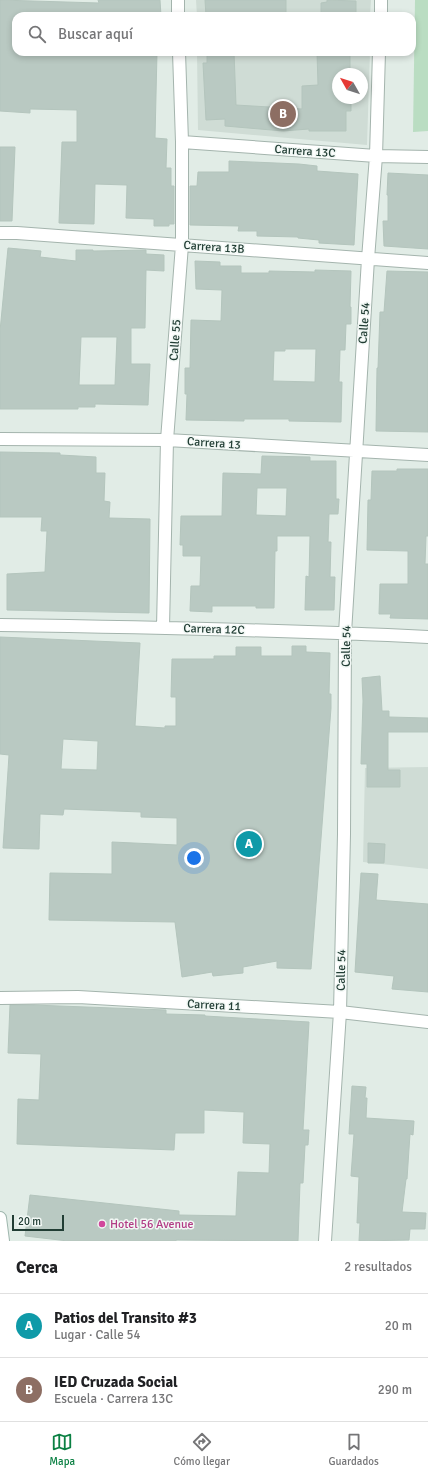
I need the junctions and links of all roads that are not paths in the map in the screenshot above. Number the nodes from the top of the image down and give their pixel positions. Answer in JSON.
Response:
{"nodes":[{"id":1,"x":178,"y":0,"type":"edge"},
{"id":2,"x":381,"y":0,"type":"edge"},
{"id":3,"x":178,"y":12,"type":"edge"},
{"id":4,"x":381,"y":12,"type":"edge"},
{"id":5,"x":179,"y":56,"type":"edge"},
{"id":6,"x":379,"y":56,"type":"edge"},
{"id":7,"x":182,"y":142,"type":"junction"},
{"id":8,"x":376,"y":156,"type":"junction"},
{"id":9,"x":428,"y":157,"type":"edge"},
{"id":10,"x":0,"y":233,"type":"edge"},
{"id":11,"x":182,"y":245,"type":"junction"},
{"id":12,"x":368,"y":259,"type":"junction"},
{"id":13,"x":428,"y":263,"type":"edge"},
{"id":14,"x":0,"y":439,"type":"edge"},
{"id":15,"x":167,"y":440,"type":"junction"},
{"id":16,"x":356,"y":452,"type":"junction"},
{"id":17,"x":428,"y":455,"type":"edge"},
{"id":18,"x":0,"y":625,"type":"edge"},
{"id":19,"x":163,"y":628,"type":"junction"},
{"id":20,"x":345,"y":633,"type":"junction"},
{"id":21,"x":428,"y":637,"type":"edge"},
{"id":22,"x":0,"y":998,"type":"edge"},
{"id":23,"x":340,"y":1012,"type":"junction"},
{"id":24,"x":428,"y":1022,"type":"edge"},
{"id":25,"x":0,"y":1218,"type":"edge"},
{"id":26,"x":3,"y":1241,"type":"edge"},
{"id":27,"x":325,"y":1241,"type":"edge"}],
"edges":[{"from":1,"to":3,"type":"street"},
{"from":2,"to":4,"type":"street"},
{"from":5,"to":7,"type":"street","name":"Calle 55"},
{"from":6,"to":8,"type":"street","name":"Calle 54"},
{"from":7,"to":8,"type":"street","name":"Carrera 13C"},
{"from":7,"to":11,"type":"street","name":"Calle 55"},
{"from":8,"to":9,"type":"street","name":"Carrera 13C"},
{"from":8,"to":12,"type":"street","name":"Calle 54"},
{"from":10,"to":11,"type":"street","name":"Carrera 13B"},
{"from":11,"to":12,"type":"street","name":"Carrera 13B"},
{"from":11,"to":15,"type":"street","name":"Calle 55"},
{"from":12,"to":13,"type":"street","name":"Carrera 13B"},
{"from":12,"to":16,"type":"street","name":"Calle 54"},
{"from":14,"to":15,"type":"street","name":"Carrera 13"},
{"from":15,"to":16,"type":"street","name":"Carrera 13"},
{"from":15,"to":19,"type":"street","name":"Calle 55"},
{"from":16,"to":17,"type":"street","name":"Carrera 13"},
{"from":16,"to":20,"type":"street","name":"Calle 54"},
{"from":18,"to":19,"type":"street","name":"Carrera 12C"},
{"from":19,"to":20,"type":"street","name":"Carrera 12C"},
{"from":20,"to":21,"type":"street","name":"Carrera 12C"},
{"from":20,"to":23,"type":"street","name":"Calle 54"},
{"from":22,"to":23,"type":"street","name":"Carrera 11"},
{"from":23,"to":24,"type":"street","name":"Carrera 11"},
{"from":23,"to":27,"type":"street","name":"Calle 54"},
{"from":25,"to":26,"type":"street"}]}
